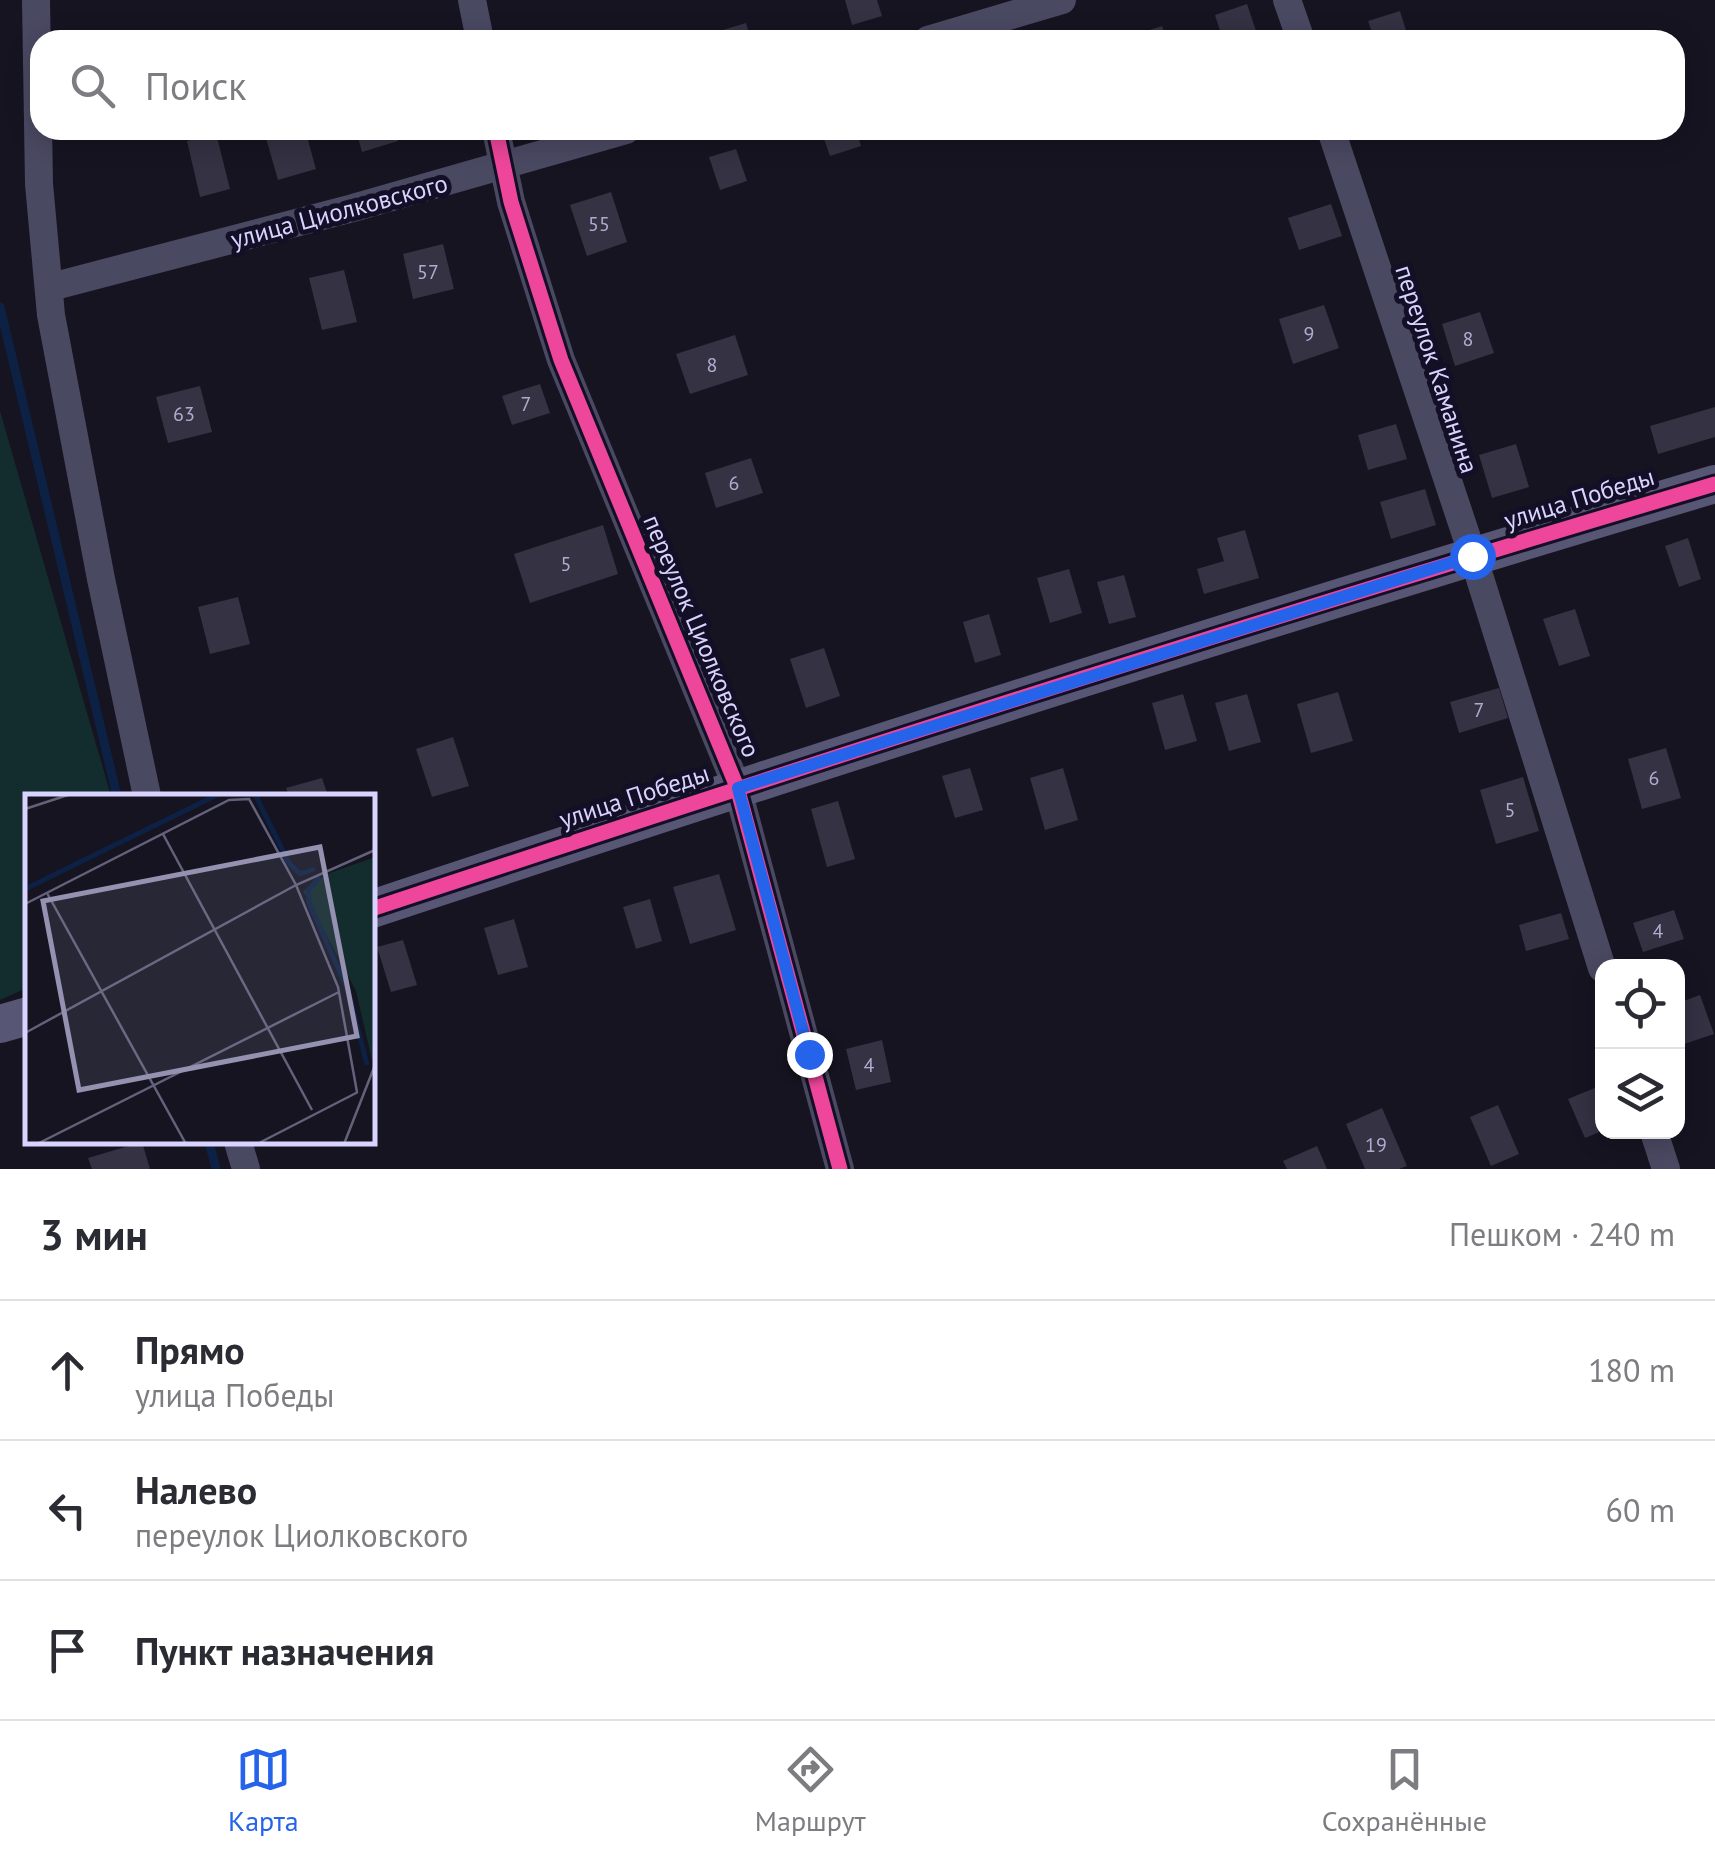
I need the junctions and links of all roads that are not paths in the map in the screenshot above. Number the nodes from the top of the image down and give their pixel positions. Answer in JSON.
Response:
{"nodes":[{"id":1,"x":36,"y":0,"type":"edge"},
{"id":2,"x":472,"y":0,"type":"edge"},
{"id":3,"x":1062,"y":0,"type":"edge"},
{"id":4,"x":1287,"y":0,"type":"edge"},
{"id":5,"x":36,"y":30,"type":"edge"},
{"id":6,"x":478,"y":30,"type":"edge"},
{"id":7,"x":962,"y":30,"type":"edge"},
{"id":8,"x":1298,"y":30,"type":"edge"},
{"id":9,"x":38,"y":140,"type":"edge"},
{"id":10,"x":498,"y":140,"type":"edge"},
{"id":11,"x":593,"y":140,"type":"edge"},
{"id":12,"x":1334,"y":140,"type":"edge"},
{"id":13,"x":503,"y":167,"type":"junction"},
{"id":14,"x":51,"y":287,"type":"junction"},
{"id":15,"x":1715,"y":484,"type":"edge"},
{"id":16,"x":1472,"y":556,"type":"junction"},
{"id":17,"x":738,"y":788,"type":"junction"},
{"id":18,"x":148,"y":794,"type":"edge"},
{"id":19,"x":375,"y":908,"type":"edge"},
{"id":20,"x":1599,"y":959,"type":"edge"},
{"id":21,"x":25,"y":1017,"type":"edge"},
{"id":22,"x":0,"y":1024,"type":"edge"},
{"id":23,"x":1656,"y":1139,"type":"edge"},
{"id":24,"x":239,"y":1144,"type":"edge"},
{"id":25,"x":246,"y":1169,"type":"edge"},
{"id":26,"x":840,"y":1169,"type":"edge"},
{"id":27,"x":1666,"y":1169,"type":"edge"}],
"edges":[{"from":1,"to":5,"type":"street"},
{"from":2,"to":6,"type":"street"},
{"from":3,"to":7,"type":"street"},
{"from":4,"to":8,"type":"street"},
{"from":9,"to":14,"type":"street"},
{"from":10,"to":13,"type":"street","name":"переулок Циолковского"},
{"from":11,"to":13,"type":"street","name":"улица Циолковского"},
{"from":12,"to":16,"type":"street","name":"переулок Каманина"},
{"from":13,"to":14,"type":"street","name":"улица Циолковского"},
{"from":13,"to":17,"type":"street","name":"переулок Циолковского"},
{"from":14,"to":18,"type":"street"},
{"from":15,"to":16,"type":"street","name":"улица Победы"},
{"from":16,"to":17,"type":"street","name":"улица Победы"},
{"from":16,"to":20,"type":"street","name":"переулок Каманина"},
{"from":17,"to":19,"type":"street","name":"улица Победы"},
{"from":17,"to":26,"type":"street","name":"переулок Циолковского"},
{"from":21,"to":22,"type":"street"},
{"from":23,"to":27,"type":"street"},
{"from":24,"to":25,"type":"street"}]}
